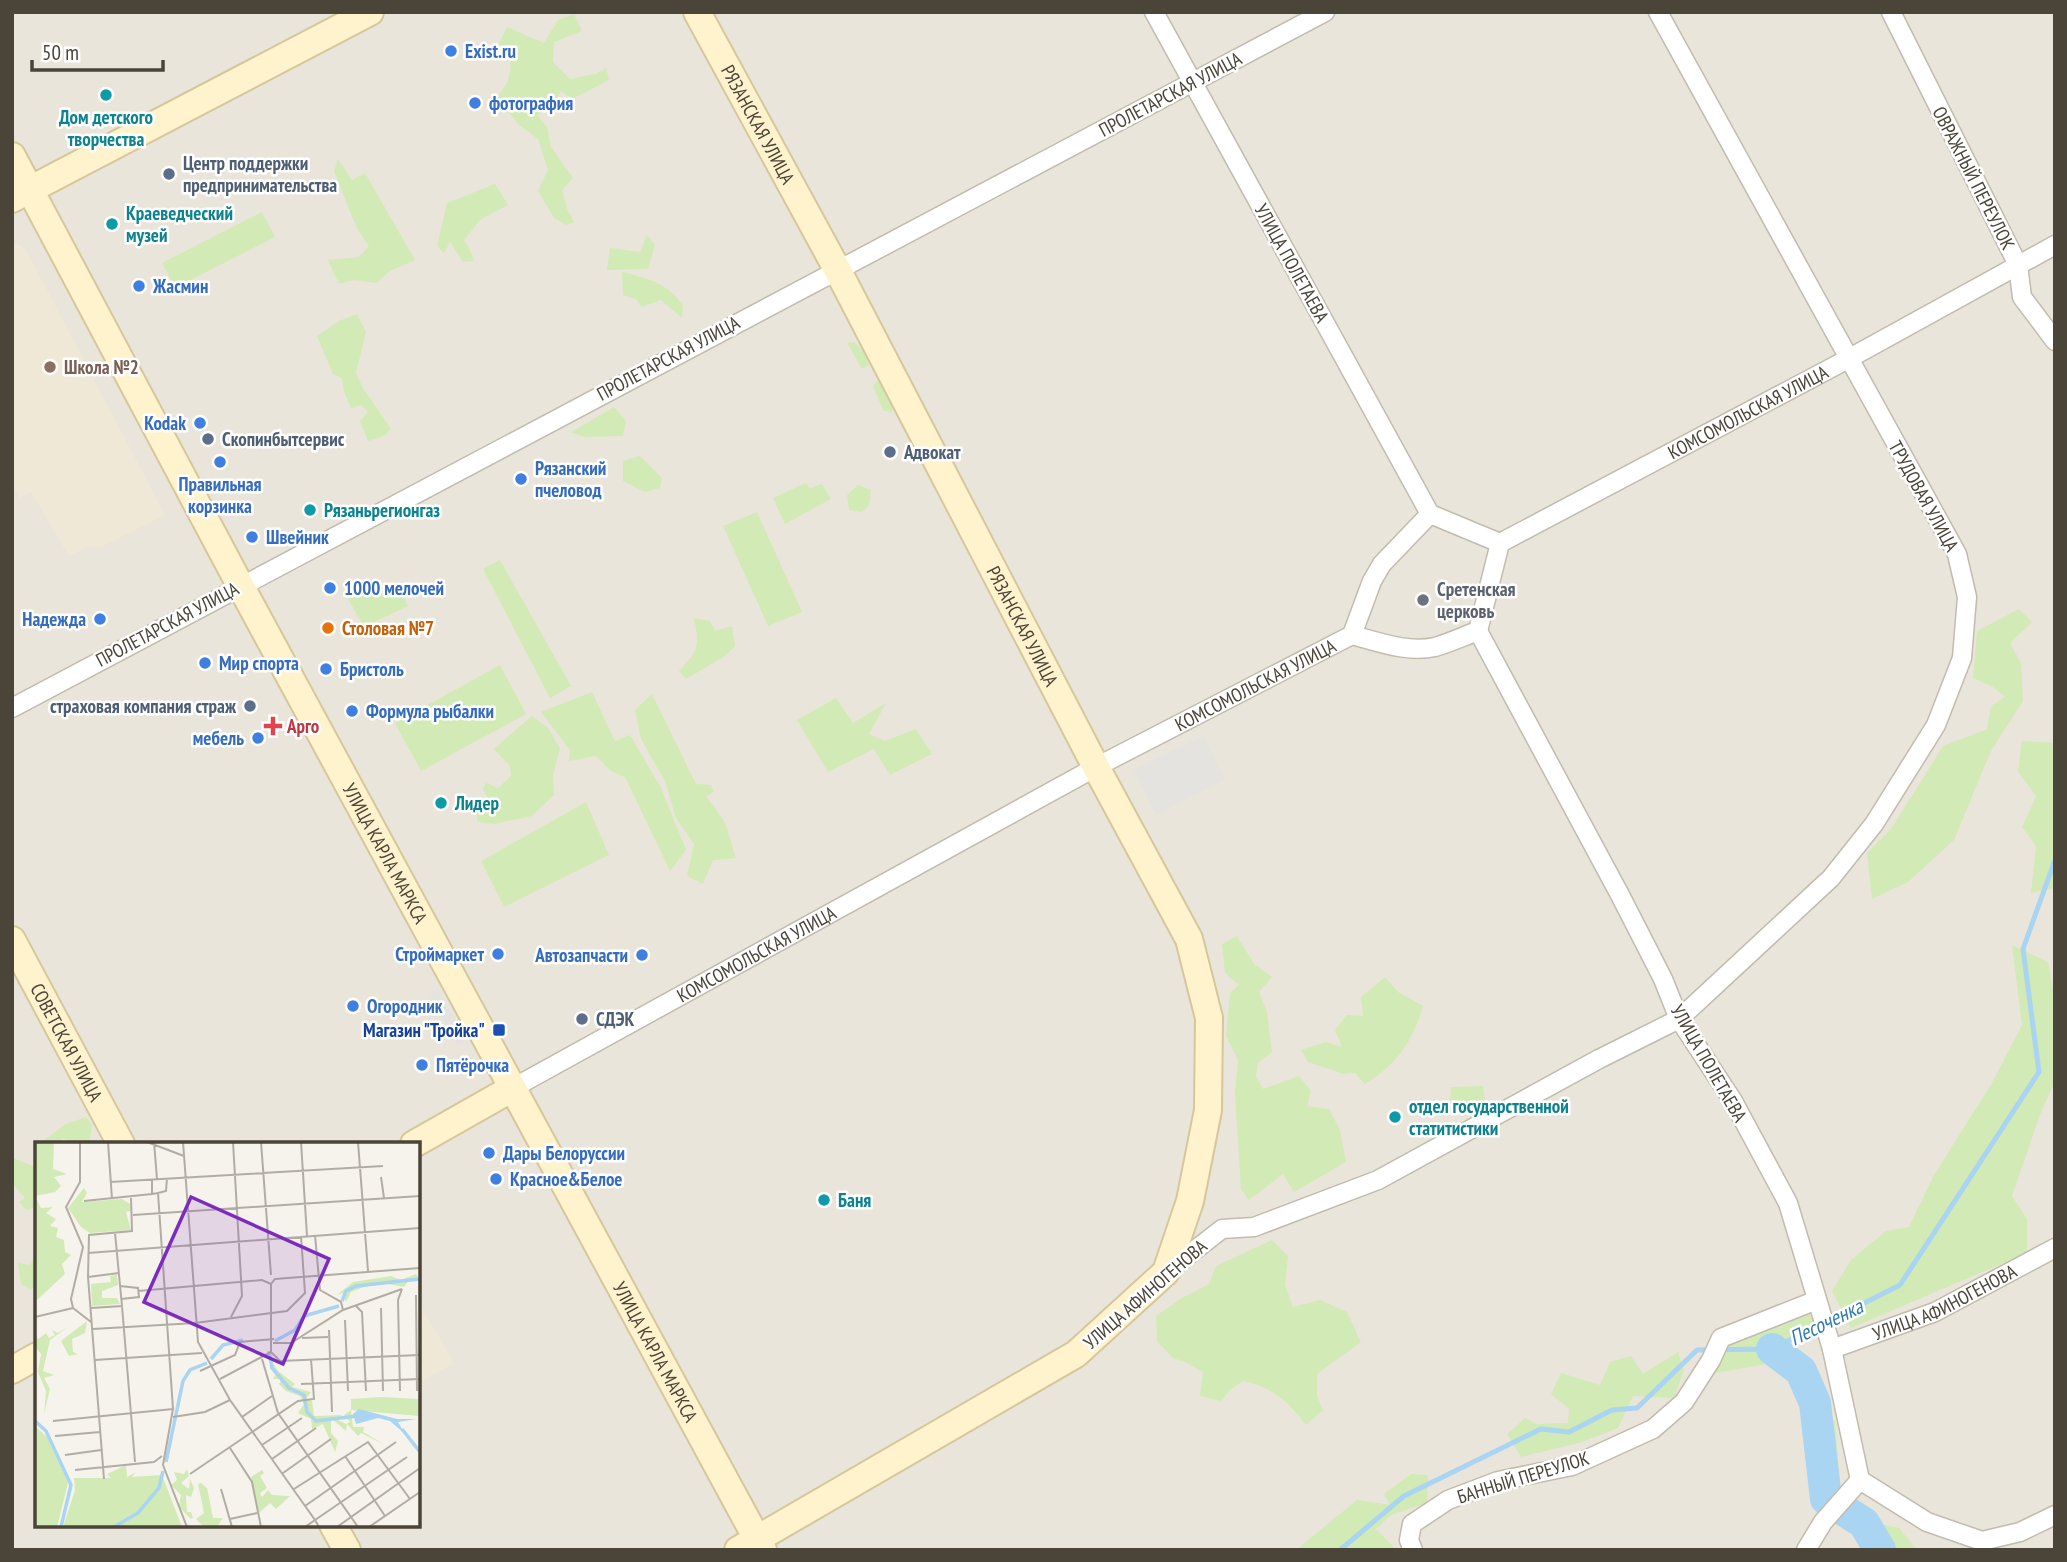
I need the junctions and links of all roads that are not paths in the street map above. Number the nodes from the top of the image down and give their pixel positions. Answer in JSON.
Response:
{"nodes":[{"id":1,"x":370,"y":12,"type":"edge"},
{"id":2,"x":697,"y":12,"type":"edge"},
{"id":3,"x":1154,"y":12,"type":"edge"},
{"id":4,"x":1325,"y":12,"type":"edge"},
{"id":5,"x":1658,"y":12,"type":"edge"},
{"id":6,"x":1891,"y":12,"type":"edge"},
{"id":7,"x":1193,"y":82,"type":"junction"},
{"id":8,"x":12,"y":156,"type":"edge"},
{"id":9,"x":21,"y":194,"type":"edge"},
{"id":10,"x":2055,"y":245,"type":"edge"},
{"id":11,"x":2018,"y":265,"type":"junction"},
{"id":12,"x":837,"y":269,"type":"junction"},
{"id":13,"x":2055,"y":341,"type":"edge"},
{"id":14,"x":1849,"y":359,"type":"junction"},
{"id":15,"x":1430,"y":514,"type":"junction"},
{"id":16,"x":1500,"y":544,"type":"junction"},
{"id":17,"x":240,"y":585,"type":"junction"},
{"id":18,"x":1478,"y":631,"type":"junction"},
{"id":19,"x":1352,"y":635,"type":"junction"},
{"id":20,"x":12,"y":708,"type":"edge"},
{"id":21,"x":1096,"y":767,"type":"junction"},
{"id":22,"x":12,"y":940,"type":"edge"},
{"id":23,"x":1679,"y":1019,"type":"junction"},
{"id":24,"x":511,"y":1089,"type":"junction"},
{"id":25,"x":120,"y":1142,"type":"edge"},
{"id":26,"x":418,"y":1142,"type":"edge"},
{"id":27,"x":2055,"y":1248,"type":"edge"},
{"id":28,"x":1166,"y":1272,"type":"junction"},
{"id":29,"x":1817,"y":1300,"type":"junction"},
{"id":30,"x":1832,"y":1349,"type":"junction"},
{"id":31,"x":35,"y":1357,"type":"edge"},
{"id":32,"x":12,"y":1370,"type":"edge"},
{"id":33,"x":1860,"y":1480,"type":"junction"},
{"id":34,"x":2055,"y":1515,"type":"edge"},
{"id":35,"x":334,"y":1527,"type":"edge"},
{"id":36,"x":753,"y":1546,"type":"edge"},
{"id":37,"x":347,"y":1550,"type":"edge"},
{"id":38,"x":1413,"y":1550,"type":"edge"},
{"id":39,"x":1806,"y":1550,"type":"edge"}],
"edges":[{"from":1,"to":9,"type":"street"},
{"from":2,"to":12,"type":"street","name":"РЯЗАНСКАЯ УЛИЦА"},
{"from":3,"to":7,"type":"street","name":"УЛИЦА ПОЛЕТАЕВА"},
{"from":4,"to":7,"type":"street","name":"ПРОЛЕТАРСКАЯ УЛИЦА"},
{"from":5,"to":14,"type":"street","name":"ТРУДОВАЯ УЛИЦА"},
{"from":6,"to":11,"type":"street","name":"ОВРАЖНЫЙ ПЕРЕУЛОК"},
{"from":7,"to":12,"type":"street","name":"ПРОЛЕТАРСКАЯ УЛИЦА"},
{"from":7,"to":15,"type":"street","name":"УЛИЦА ПОЛЕТАЕВА"},
{"from":8,"to":9,"type":"street","name":"УЛИЦА КАРЛА МАРКСА"},
{"from":9,"to":17,"type":"street","name":"УЛИЦА КАРЛА МАРКСА"},
{"from":10,"to":11,"type":"street","name":"КОМСОМОЛЬСКАЯ УЛИЦА"},
{"from":11,"to":13,"type":"street","name":"ОВРАЖНЫЙ ПЕРЕУЛОК"},
{"from":11,"to":14,"type":"street","name":"КОМСОМОЛЬСКАЯ УЛИЦА"},
{"from":12,"to":17,"type":"street","name":"ПРОЛЕТАРСКАЯ УЛИЦА"},
{"from":12,"to":21,"type":"street","name":"РЯЗАНСКАЯ УЛИЦА"},
{"from":14,"to":16,"type":"street","name":"КОМСОМОЛЬСКАЯ УЛИЦА"},
{"from":14,"to":23,"type":"street","name":"ТРУДОВАЯ УЛИЦА"},
{"from":15,"to":16,"type":"street"},
{"from":15,"to":19,"type":"street"},
{"from":16,"to":18,"type":"street"},
{"from":17,"to":20,"type":"street","name":"ПРОЛЕТАРСКАЯ УЛИЦА"},
{"from":17,"to":24,"type":"street","name":"УЛИЦА КАРЛА МАРКСА"},
{"from":18,"to":19,"type":"street","name":"КОМСОМОЛЬСКАЯ УЛИЦА"},
{"from":18,"to":23,"type":"street","name":"УЛИЦА ПОЛЕТАЕВА"},
{"from":19,"to":21,"type":"street","name":"КОМСОМОЛЬСКАЯ УЛИЦА"},
{"from":21,"to":24,"type":"street","name":"КОМСОМОЛЬСКАЯ УЛИЦА"},
{"from":21,"to":28,"type":"street","name":"РЯЗАНСКАЯ УЛИЦА"},
{"from":22,"to":25,"type":"street","name":"СОВЕТСКАЯ УЛИЦА"},
{"from":23,"to":28,"type":"street","name":"УЛИЦА АФИНОГЕНОВА"},
{"from":23,"to":29,"type":"street","name":"УЛИЦА ПОЛЕТАЕВА"},
{"from":24,"to":26,"type":"street","name":"КОМСОМОЛЬСКАЯ УЛИЦА"},
{"from":24,"to":36,"type":"street","name":"УЛИЦА КАРЛА МАРКСА"},
{"from":27,"to":30,"type":"street","name":"УЛИЦА АФИНОГЕНОВА"},
{"from":28,"to":36,"type":"street","name":"УЛИЦА АФИНОГЕНОВА"},
{"from":29,"to":30,"type":"street","name":"УЛИЦА ПОЛЕТАЕВА"},
{"from":29,"to":38,"type":"street","name":"БАННЫЙ ПЕРЕУЛОК"},
{"from":30,"to":33,"type":"street","name":"УЛИЦА ПОЛЕТАЕВА"},
{"from":31,"to":32,"type":"street"},
{"from":33,"to":34,"type":"street"},
{"from":33,"to":39,"type":"street"},
{"from":35,"to":37,"type":"street"}]}
